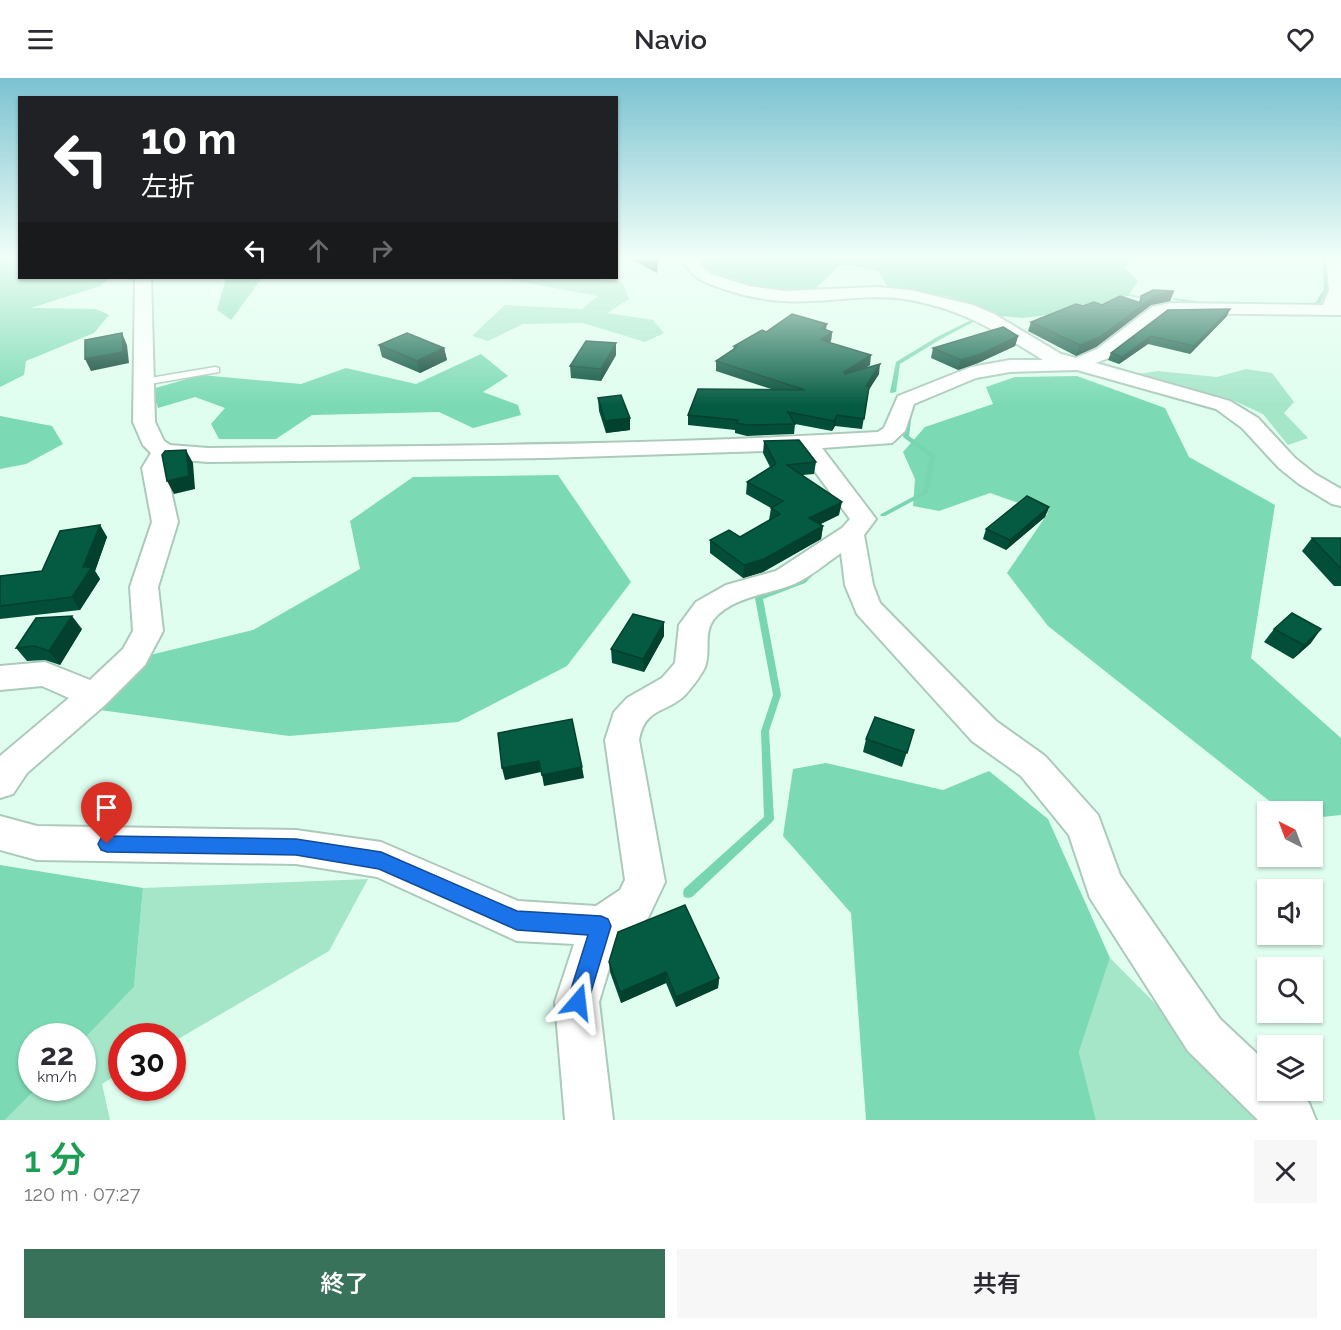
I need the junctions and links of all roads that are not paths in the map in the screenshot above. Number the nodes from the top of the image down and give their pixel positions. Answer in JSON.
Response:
{"nodes":[{"id":1,"x":143,"y":308,"type":"edge"},
{"id":2,"x":960,"y":308,"type":"edge"},
{"id":3,"x":1336,"y":310,"type":"edge"},
{"id":4,"x":1075,"y":365,"type":"junction"},
{"id":5,"x":215,"y":370,"type":"dead end"},
{"id":6,"x":144,"y":382,"type":"junction"},
{"id":7,"x":806,"y":443,"type":"junction"},
{"id":8,"x":165,"y":452,"type":"junction"},
{"id":9,"x":1341,"y":499,"type":"edge"},
{"id":10,"x":851,"y":534,"type":"junction"},
{"id":11,"x":0,"y":678,"type":"edge"},
{"id":12,"x":94,"y":696,"type":"junction"},
{"id":13,"x":0,"y":783,"type":"edge"},
{"id":14,"x":0,"y":833,"type":"edge"},
{"id":15,"x":601,"y":926,"type":"junction"},
{"id":16,"x":589,"y":1120,"type":"edge"},
{"id":17,"x":1292,"y":1120,"type":"edge"}],
"edges":[{"from":1,"to":6,"type":"street"},
{"from":2,"to":4,"type":"street"},
{"from":3,"to":4,"type":"street"},
{"from":4,"to":7,"type":"street"},
{"from":4,"to":9,"type":"street"},
{"from":5,"to":6,"type":"lane"},
{"from":6,"to":8,"type":"street"},
{"from":7,"to":8,"type":"street"},
{"from":7,"to":10,"type":"street"},
{"from":8,"to":12,"type":"street"},
{"from":10,"to":15,"type":"street"},
{"from":10,"to":17,"type":"street"},
{"from":11,"to":12,"type":"street"},
{"from":12,"to":13,"type":"street"},
{"from":14,"to":15,"type":"street"},
{"from":15,"to":16,"type":"street"}]}
